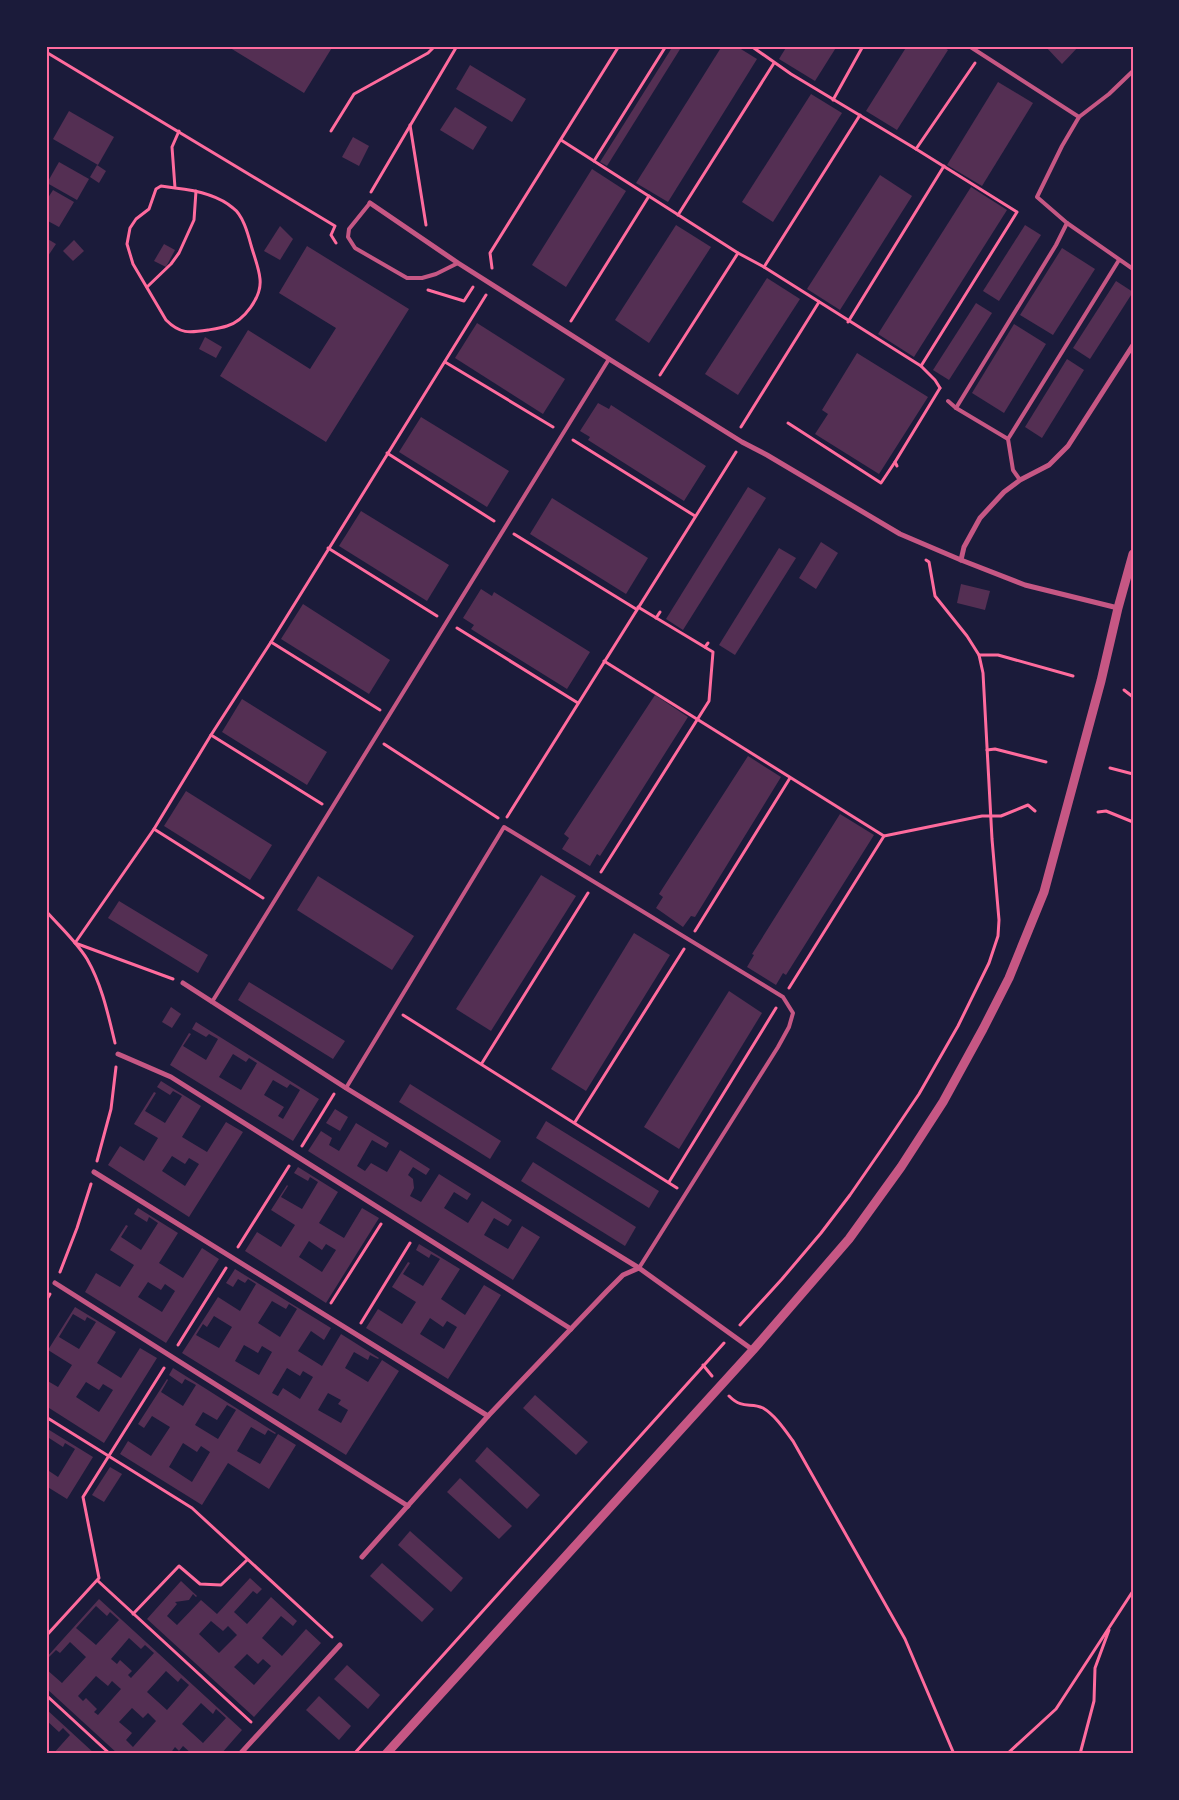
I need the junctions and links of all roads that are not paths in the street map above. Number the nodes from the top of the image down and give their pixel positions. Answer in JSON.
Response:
{"nodes":[{"id":1,"x":969,"y":46,"type":"edge"},
{"id":2,"x":1133,"y":71,"type":"edge"},
{"id":3,"x":1079,"y":117,"type":"junction"},
{"id":4,"x":368,"y":201,"type":"joint"},
{"id":5,"x":1067,"y":223,"type":"junction"},
{"id":6,"x":1119,"y":260,"type":"junction"},
{"id":7,"x":458,"y":263,"type":"junction"},
{"id":8,"x":1133,"y":269,"type":"edge"},
{"id":9,"x":1133,"y":345,"type":"edge"},
{"id":10,"x":608,"y":359,"type":"junction"},
{"id":11,"x":948,"y":401,"type":"road end"},
{"id":12,"x":956,"y":408,"type":"junction"},
{"id":13,"x":1008,"y":439,"type":"junction"},
{"id":14,"x":1020,"y":480,"type":"junction"},
{"id":15,"x":1133,"y":554,"type":"edge"},
{"id":16,"x":960,"y":560,"type":"junction"},
{"id":17,"x":1118,"y":608,"type":"junction"},
{"id":18,"x":183,"y":983,"type":"road end"},
{"id":19,"x":212,"y":1002,"type":"junction"},
{"id":20,"x":118,"y":1054,"type":"road end"},
{"id":21,"x":343,"y":1086,"type":"junction"},
{"id":22,"x":94,"y":1172,"type":"road end"},
{"id":23,"x":639,"y":1268,"type":"junction"},
{"id":24,"x":55,"y":1283,"type":"road end"},
{"id":25,"x":571,"y":1329,"type":"junction"},
{"id":26,"x":753,"y":1350,"type":"junction"},
{"id":27,"x":488,"y":1416,"type":"junction"},
{"id":28,"x":408,"y":1506,"type":"junction"},
{"id":29,"x":362,"y":1557,"type":"dead end"},
{"id":30,"x":340,"y":1645,"type":"road end"},
{"id":31,"x":240,"y":1754,"type":"edge"},
{"id":32,"x":386,"y":1754,"type":"edge"}],
"edges":[{"from":1,"to":3,"type":"lane"},
{"from":2,"to":3,"type":"lane"},
{"from":3,"to":5,"type":"lane"},
{"from":4,"to":7,"type":"street"},
{"from":4,"to":7,"type":"lane"},
{"from":5,"to":6,"type":"lane"},
{"from":5,"to":12,"type":"lane"},
{"from":6,"to":8,"type":"lane"},
{"from":6,"to":13,"type":"lane"},
{"from":7,"to":10,"type":"street"},
{"from":9,"to":14,"type":"street"},
{"from":10,"to":16,"type":"street"},
{"from":10,"to":19,"type":"lane"},
{"from":11,"to":12,"type":"lane"},
{"from":12,"to":13,"type":"lane"},
{"from":13,"to":14,"type":"lane"},
{"from":14,"to":16,"type":"street"},
{"from":15,"to":17,"type":"street"},
{"from":16,"to":17,"type":"street"},
{"from":17,"to":26,"type":"street"},
{"from":18,"to":19,"type":"street"},
{"from":19,"to":21,"type":"street"},
{"from":20,"to":25,"type":"street"},
{"from":21,"to":23,"type":"street"},
{"from":21,"to":23,"type":"lane"},
{"from":22,"to":27,"type":"street"},
{"from":23,"to":25,"type":"street"},
{"from":23,"to":26,"type":"street"},
{"from":24,"to":28,"type":"street"},
{"from":25,"to":27,"type":"street"},
{"from":26,"to":32,"type":"street"},
{"from":27,"to":28,"type":"street"},
{"from":28,"to":29,"type":"street"},
{"from":30,"to":31,"type":"street"}]}
